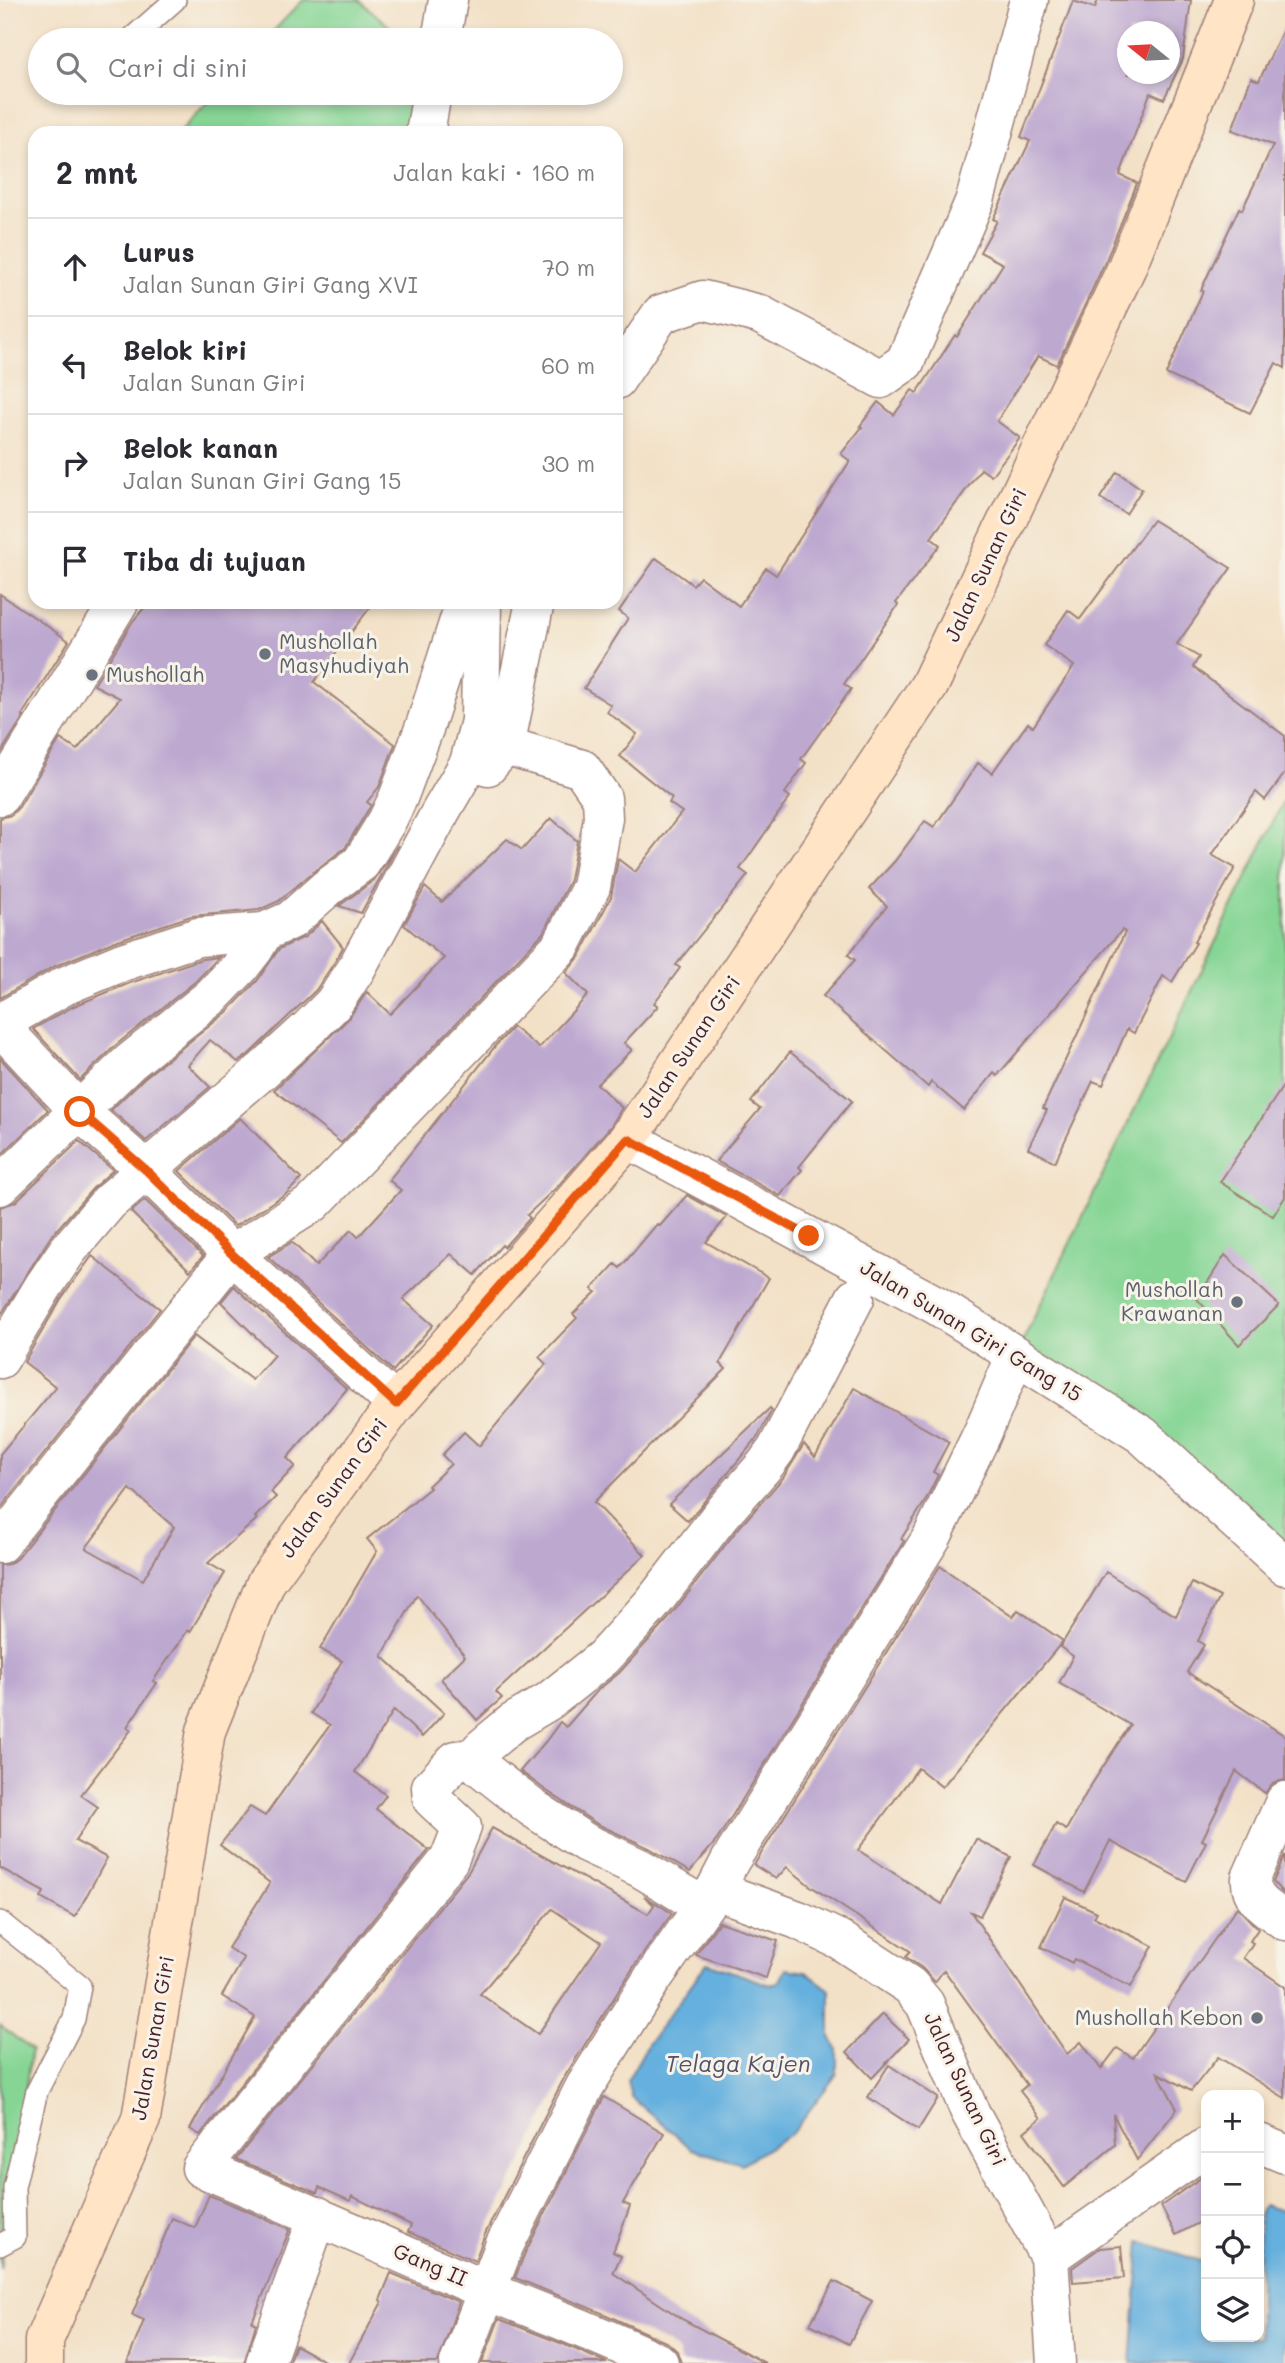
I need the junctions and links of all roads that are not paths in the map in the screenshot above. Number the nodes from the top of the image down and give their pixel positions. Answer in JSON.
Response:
{"nodes":[{"id":1,"x":175,"y":0,"type":"edge"},
{"id":2,"x":448,"y":0,"type":"edge"},
{"id":3,"x":1029,"y":0,"type":"edge"},
{"id":4,"x":1234,"y":0,"type":"edge"},
{"id":5,"x":144,"y":28,"type":"edge"},
{"id":6,"x":443,"y":28,"type":"edge"},
{"id":7,"x":430,"y":105,"type":"edge"},
{"id":8,"x":426,"y":126,"type":"edge"},
{"id":9,"x":623,"y":370,"type":"edge"},
{"id":10,"x":115,"y":609,"type":"edge"},
{"id":11,"x":463,"y":609,"type":"edge"},
{"id":12,"x":482,"y":609,"type":"edge"},
{"id":13,"x":534,"y":609,"type":"edge"},
{"id":14,"x":505,"y":746,"type":"junction"},
{"id":15,"x":0,"y":796,"type":"edge"},
{"id":16,"x":398,"y":798,"type":"junction"},
{"id":17,"x":441,"y":810,"type":"junction"},
{"id":18,"x":264,"y":932,"type":"junction"},
{"id":19,"x":0,"y":1025,"type":"edge"},
{"id":20,"x":80,"y":1112,"type":"junction"},
{"id":21,"x":628,"y":1139,"type":"junction"},
{"id":22,"x":146,"y":1170,"type":"junction"},
{"id":23,"x":0,"y":1186,"type":"edge"},
{"id":24,"x":232,"y":1254,"type":"junction"},
{"id":25,"x":855,"y":1298,"type":"dead end"},
{"id":26,"x":1016,"y":1355,"type":"junction"},
{"id":27,"x":0,"y":1359,"type":"edge"},
{"id":28,"x":396,"y":1404,"type":"junction"},
{"id":29,"x":0,"y":1544,"type":"edge"},
{"id":30,"x":1285,"y":1566,"type":"edge"},
{"id":31,"x":479,"y":1757,"type":"junction"},
{"id":32,"x":1285,"y":1801,"type":"edge"},
{"id":33,"x":709,"y":1898,"type":"junction"},
{"id":34,"x":1285,"y":1921,"type":"edge"},
{"id":35,"x":0,"y":1922,"type":"edge"},
{"id":36,"x":1264,"y":2145,"type":"edge"},
{"id":37,"x":1201,"y":2151,"type":"edge"},
{"id":38,"x":1285,"y":2154,"type":"edge"},
{"id":39,"x":318,"y":2216,"type":"junction"},
{"id":40,"x":0,"y":2245,"type":"edge"},
{"id":41,"x":1049,"y":2257,"type":"junction"},
{"id":42,"x":488,"y":2290,"type":"junction"},
{"id":43,"x":41,"y":2355,"type":"edge"},
{"id":44,"x":265,"y":2363,"type":"edge"},
{"id":45,"x":459,"y":2363,"type":"edge"},
{"id":46,"x":659,"y":2363,"type":"edge"},
{"id":47,"x":1056,"y":2363,"type":"edge"}],
"edges":[{"from":1,"to":5,"type":"lane"},
{"from":2,"to":6,"type":"street"},
{"from":3,"to":9,"type":"street"},
{"from":4,"to":21,"type":"main road","name":"Jalan Sunan Giri"},
{"from":7,"to":8,"type":"street"},
{"from":10,"to":15,"type":"street"},
{"from":11,"to":16,"type":"street"},
{"from":12,"to":17,"type":"street"},
{"from":13,"to":14,"type":"street"},
{"from":14,"to":17,"type":"street"},
{"from":14,"to":24,"type":"street"},
{"from":16,"to":17,"type":"street"},
{"from":16,"to":18,"type":"street"},
{"from":17,"to":22,"type":"street"},
{"from":18,"to":19,"type":"street"},
{"from":18,"to":20,"type":"street"},
{"from":19,"to":20,"type":"street"},
{"from":20,"to":22,"type":"street"},
{"from":20,"to":23,"type":"street"},
{"from":21,"to":26,"type":"street","name":"Jalan Sunan Giri Gang 15"},
{"from":21,"to":28,"type":"main road","name":"Jalan Sunan Giri"},
{"from":22,"to":24,"type":"street"},
{"from":22,"to":27,"type":"street"},
{"from":24,"to":28,"type":"street"},
{"from":24,"to":29,"type":"street"},
{"from":25,"to":31,"type":"street"},
{"from":26,"to":30,"type":"street","name":"Jalan Sunan Giri Gang 15"},
{"from":26,"to":33,"type":"street"},
{"from":28,"to":43,"type":"main road","name":"Jalan Sunan Giri"},
{"from":31,"to":33,"type":"street","name":"Jalan Sunan Giri"},
{"from":31,"to":39,"type":"street","name":"Gang II"},
{"from":32,"to":34,"type":"street"},
{"from":33,"to":41,"type":"street","name":"Jalan Sunan Giri"},
{"from":33,"to":42,"type":"street"},
{"from":35,"to":40,"type":"lane"},
{"from":36,"to":38,"type":"street"},
{"from":37,"to":41,"type":"street"},
{"from":39,"to":42,"type":"street","name":"Gang II"},
{"from":39,"to":44,"type":"street"},
{"from":41,"to":47,"type":"street","name":"Jalan Sunan Giri"},
{"from":42,"to":45,"type":"street"},
{"from":42,"to":46,"type":"street","name":"Gang II"}]}
